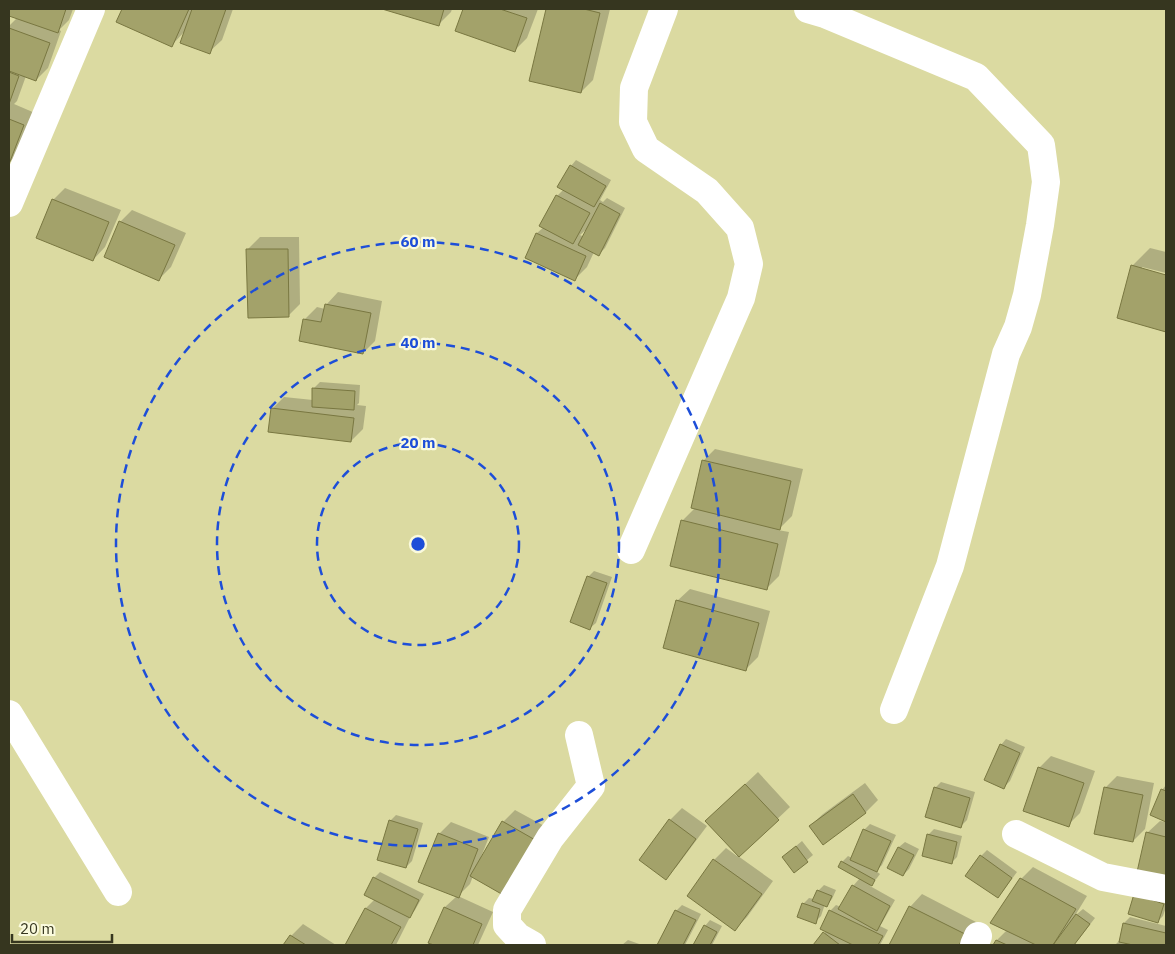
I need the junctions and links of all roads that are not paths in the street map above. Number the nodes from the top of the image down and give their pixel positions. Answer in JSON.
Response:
{"nodes":[{"id":1,"x":91,"y":9,"type":"edge"},
{"id":2,"x":664,"y":9,"type":"edge"},
{"id":3,"x":808,"y":9,"type":"edge"},
{"id":4,"x":9,"y":203,"type":"edge"},
{"id":5,"x":630,"y":550,"type":"dead end"},
{"id":6,"x":894,"y":710,"type":"dead end"},
{"id":7,"x":9,"y":714,"type":"edge"},
{"id":8,"x":579,"y":735,"type":"dead end"},
{"id":9,"x":1016,"y":834,"type":"dead end"},
{"id":10,"x":1166,"y":889,"type":"edge"},
{"id":11,"x":118,"y":892,"type":"dead end"},
{"id":12,"x":532,"y":945,"type":"edge"}],
"edges":[{"from":1,"to":4,"type":"street"},
{"from":2,"to":5,"type":"street"},
{"from":3,"to":6,"type":"street"},
{"from":7,"to":11,"type":"street"},
{"from":8,"to":12,"type":"street"},
{"from":9,"to":10,"type":"street"}]}
